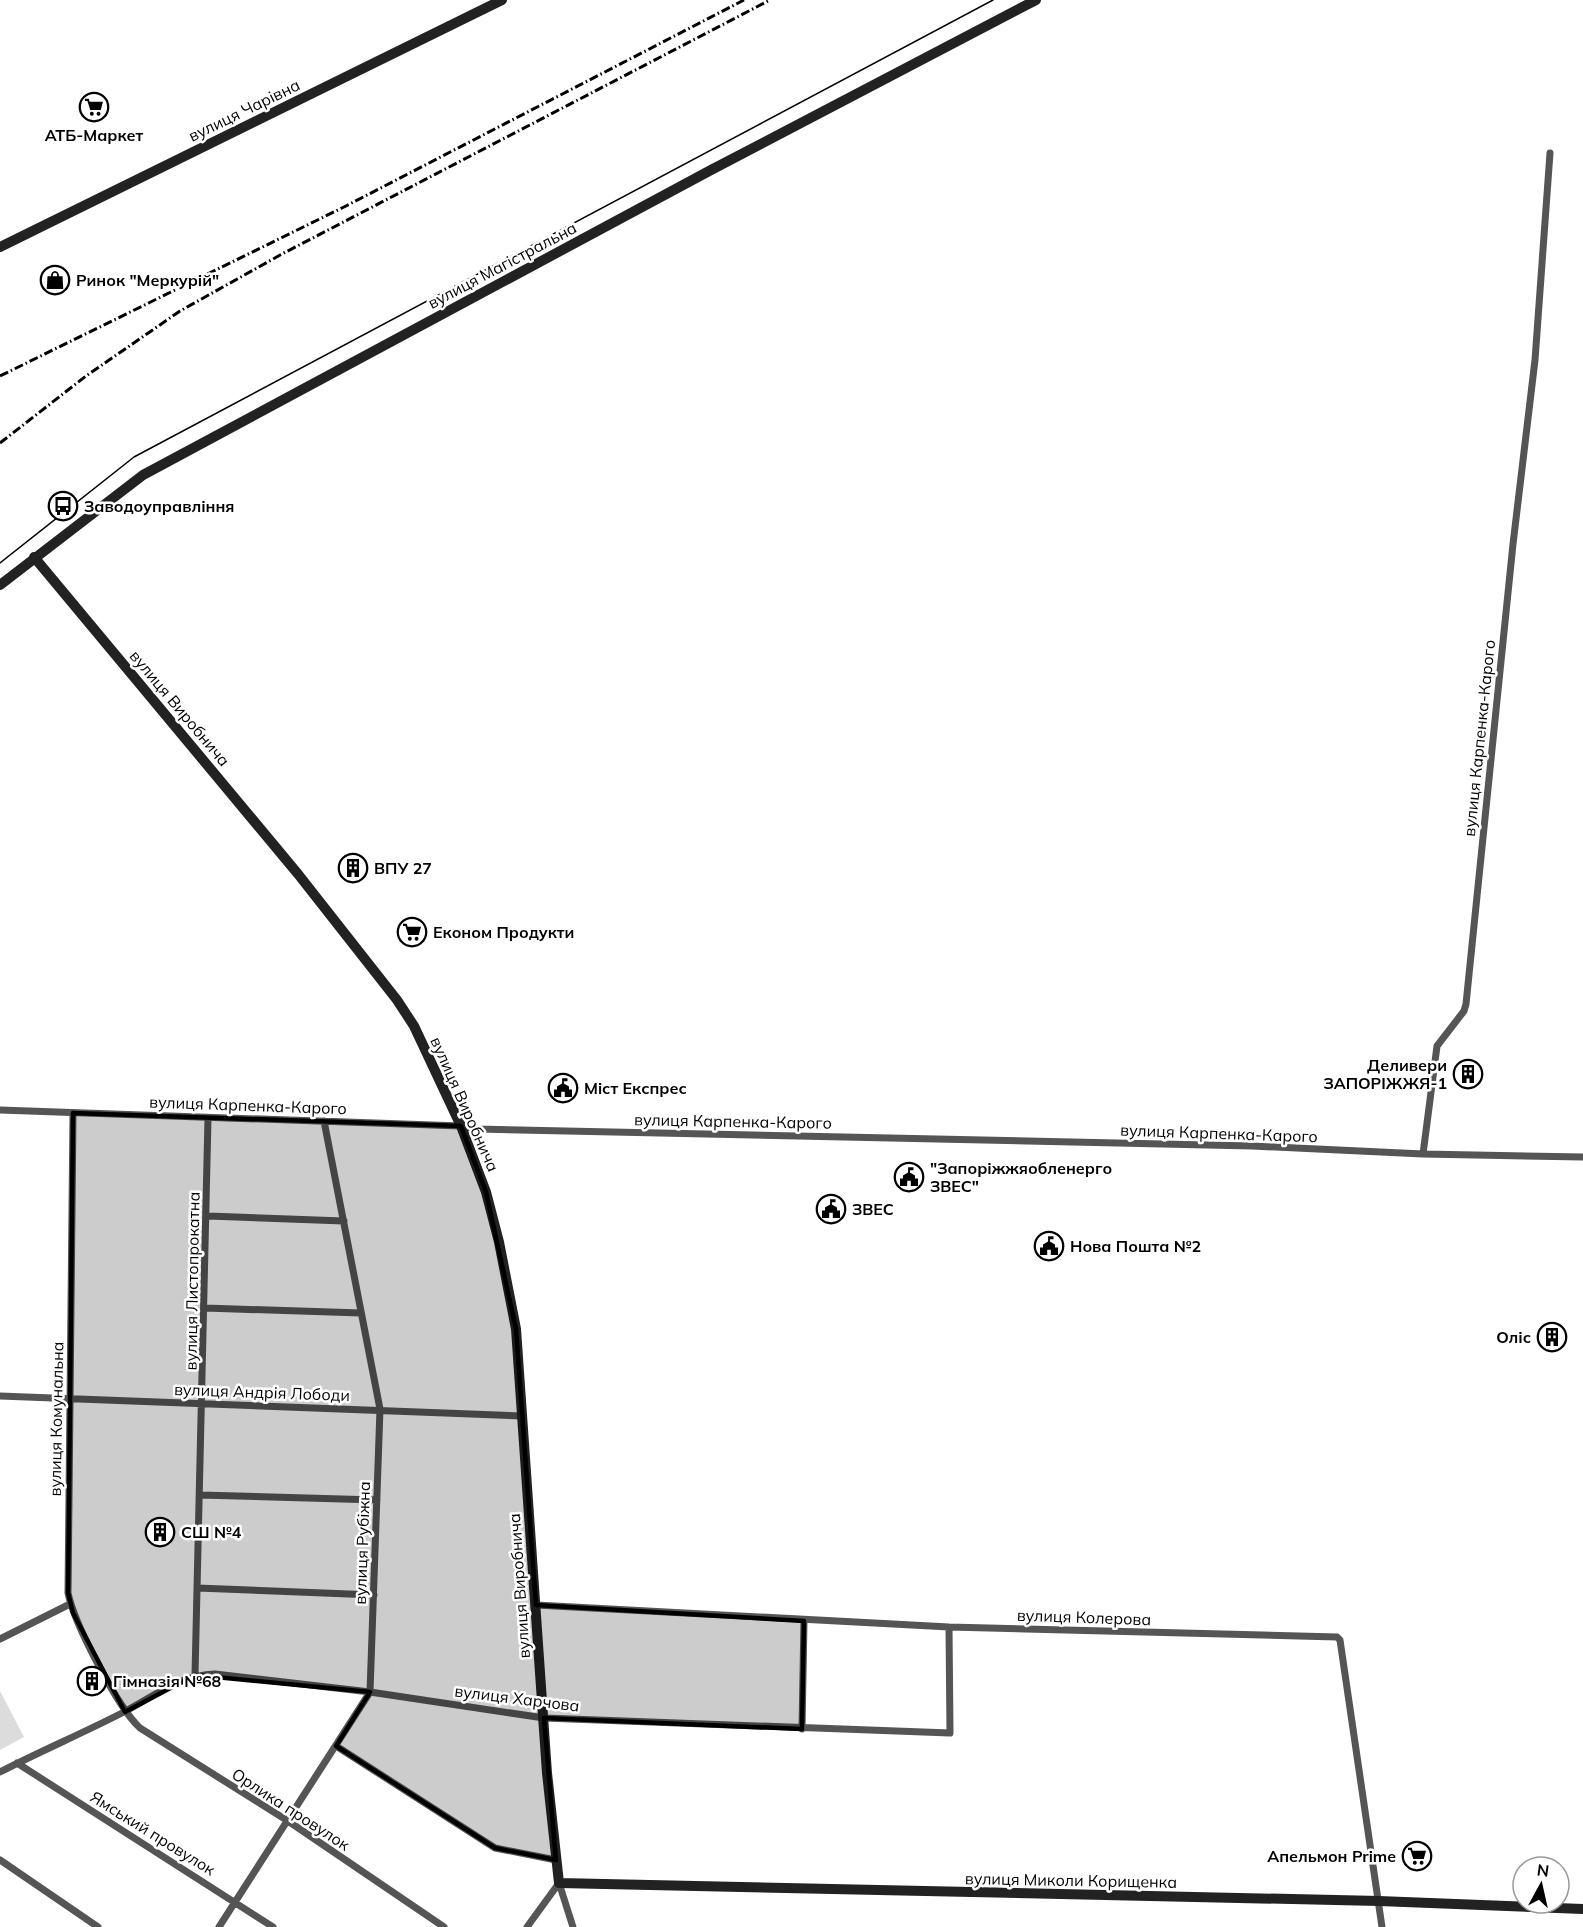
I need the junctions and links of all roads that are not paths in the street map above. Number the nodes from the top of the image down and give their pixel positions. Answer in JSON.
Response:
{"nodes":[{"id":1,"x":502,"y":0,"type":"edge"},
{"id":2,"x":1036,"y":0,"type":"edge"},
{"id":3,"x":1550,"y":153,"type":"dead end"},
{"id":4,"x":0,"y":247,"type":"edge"},
{"id":5,"x":34,"y":556,"type":"junction"},
{"id":6,"x":0,"y":585,"type":"edge"},
{"id":7,"x":0,"y":1110,"type":"edge"},
{"id":8,"x":73,"y":1113,"type":"junction"},
{"id":9,"x":208,"y":1118,"type":"junction"},
{"id":10,"x":324,"y":1121,"type":"junction"},
{"id":11,"x":462,"y":1126,"type":"junction"},
{"id":12,"x":1423,"y":1154,"type":"junction"},
{"id":13,"x":1583,"y":1158,"type":"edge"},
{"id":14,"x":207,"y":1216,"type":"junction"},
{"id":15,"x":345,"y":1221,"type":"junction"},
{"id":16,"x":205,"y":1308,"type":"junction"},
{"id":17,"x":361,"y":1313,"type":"junction"},
{"id":18,"x":0,"y":1396,"type":"edge"},
{"id":19,"x":70,"y":1400,"type":"junction"},
{"id":20,"x":203,"y":1403,"type":"junction"},
{"id":21,"x":380,"y":1409,"type":"junction"},
{"id":22,"x":522,"y":1416,"type":"junction"},
{"id":23,"x":200,"y":1495,"type":"junction"},
{"id":24,"x":377,"y":1500,"type":"junction"},
{"id":25,"x":196,"y":1588,"type":"junction"},
{"id":26,"x":374,"y":1595,"type":"junction"},
{"id":27,"x":70,"y":1604,"type":"junction"},
{"id":28,"x":536,"y":1605,"type":"junction"},
{"id":29,"x":804,"y":1621,"type":"junction"},
{"id":30,"x":949,"y":1627,"type":"junction"},
{"id":31,"x":0,"y":1639,"type":"edge"},
{"id":32,"x":195,"y":1675,"type":"junction"},
{"id":33,"x":370,"y":1692,"type":"junction"},
{"id":34,"x":125,"y":1712,"type":"junction"},
{"id":35,"x":544,"y":1718,"type":"junction"},
{"id":36,"x":802,"y":1729,"type":"junction"},
{"id":37,"x":336,"y":1746,"type":"junction"},
{"id":38,"x":17,"y":1763,"type":"junction"},
{"id":39,"x":0,"y":1772,"type":"edge"},
{"id":40,"x":288,"y":1821,"type":"junction"},
{"id":41,"x":0,"y":1860,"type":"edge"},
{"id":42,"x":556,"y":1860,"type":"junction"},
{"id":43,"x":559,"y":1883,"type":"junction"},
{"id":44,"x":236,"y":1901,"type":"junction"},
{"id":45,"x":1379,"y":1901,"type":"junction"},
{"id":46,"x":1583,"y":1909,"type":"edge"},
{"id":47,"x":98,"y":1927,"type":"edge"},
{"id":48,"x":219,"y":1927,"type":"edge"},
{"id":49,"x":273,"y":1927,"type":"edge"},
{"id":50,"x":444,"y":1927,"type":"edge"},
{"id":51,"x":527,"y":1927,"type":"edge"},
{"id":52,"x":573,"y":1927,"type":"edge"},
{"id":53,"x":1382,"y":1927,"type":"edge"}],
"edges":[{"from":1,"to":4,"type":"street","name":"вулиця Чарівна"},
{"from":2,"to":5,"type":"street","name":"вулиця Магістральна"},
{"from":3,"to":12,"type":"street","name":"вулиця Карпенка-Карого"},
{"from":5,"to":6,"type":"street","name":"вулиця Магістральна"},
{"from":5,"to":11,"type":"street","name":"вулиця Виробнича"},
{"from":7,"to":8,"type":"street","name":"вулиця Карпенка-Карого"},
{"from":8,"to":9,"type":"street","name":"вулиця Карпенка-Карого"},
{"from":8,"to":19,"type":"street","name":"вулиця Комунальна"},
{"from":9,"to":10,"type":"street","name":"вулиця Карпенка-Карого"},
{"from":9,"to":14,"type":"street","name":"вулиця Листопрокатна"},
{"from":10,"to":11,"type":"street","name":"вулиця Карпенка-Карого"},
{"from":10,"to":15,"type":"street","name":"вулиця Рубіжна"},
{"from":11,"to":12,"type":"street","name":"вулиця Карпенка-Карого"},
{"from":11,"to":22,"type":"street","name":"вулиця Виробнича"},
{"from":12,"to":13,"type":"street"},
{"from":14,"to":15,"type":"street"},
{"from":14,"to":16,"type":"street","name":"вулиця Листопрокатна"},
{"from":15,"to":17,"type":"street","name":"вулиця Рубіжна"},
{"from":16,"to":17,"type":"street"},
{"from":16,"to":20,"type":"street","name":"вулиця Листопрокатна"},
{"from":17,"to":21,"type":"street","name":"вулиця Рубіжна"},
{"from":18,"to":19,"type":"street","name":"вулиця Андрія Лободи"},
{"from":19,"to":20,"type":"street","name":"вулиця Андрія Лободи"},
{"from":19,"to":27,"type":"street","name":"вулиця Комунальна"},
{"from":20,"to":21,"type":"street","name":"вулиця Андрія Лободи"},
{"from":20,"to":23,"type":"street","name":"вулиця Листопрокатна"},
{"from":21,"to":22,"type":"street","name":"вулиця Андрія Лободи"},
{"from":21,"to":24,"type":"street","name":"вулиця Рубіжна"},
{"from":22,"to":28,"type":"street","name":"вулиця Виробнича"},
{"from":23,"to":24,"type":"street"},
{"from":23,"to":25,"type":"street","name":"вулиця Листопрокатна"},
{"from":24,"to":26,"type":"street","name":"вулиця Рубіжна"},
{"from":25,"to":26,"type":"street"},
{"from":25,"to":32,"type":"street","name":"вулиця Листопрокатна"},
{"from":26,"to":33,"type":"street","name":"вулиця Рубіжна"},
{"from":27,"to":31,"type":"street"},
{"from":27,"to":34,"type":"street","name":"вулиця Комунальна"},
{"from":28,"to":29,"type":"street","name":"вулиця Колерова"},
{"from":28,"to":35,"type":"street","name":"вулиця Виробнича"},
{"from":29,"to":30,"type":"street","name":"вулиця Колерова"},
{"from":29,"to":36,"type":"street"},
{"from":30,"to":36,"type":"street","name":"вулиця Харчова"},
{"from":30,"to":45,"type":"street","name":"вулиця Колерова"},
{"from":32,"to":33,"type":"street","name":"вулиця Харчова"},
{"from":32,"to":34,"type":"street","name":"вулиця Харчова"},
{"from":33,"to":35,"type":"street","name":"вулиця Харчова"},
{"from":33,"to":37,"type":"street","name":"вулиця Рубіжна"},
{"from":34,"to":38,"type":"street","name":"вулиця Харчова"},
{"from":34,"to":40,"type":"street","name":"Орлика провулок"},
{"from":35,"to":36,"type":"street","name":"вулиця Харчова"},
{"from":35,"to":42,"type":"street","name":"вулиця Виробнича"},
{"from":37,"to":40,"type":"street","name":"вулиця Рубіжна"},
{"from":37,"to":42,"type":"street"},
{"from":38,"to":39,"type":"street","name":"вулиця Харчова"},
{"from":38,"to":44,"type":"street","name":"Ямський провулок"},
{"from":40,"to":44,"type":"street","name":"вулиця Рубіжна"},
{"from":40,"to":50,"type":"street","name":"Орлика провулок"},
{"from":41,"to":47,"type":"street"},
{"from":42,"to":43,"type":"street","name":"вулиця Виробнича"},
{"from":43,"to":45,"type":"street","name":"вулиця Миколи Корищенка"},
{"from":43,"to":51,"type":"street"},
{"from":43,"to":52,"type":"street"},
{"from":44,"to":48,"type":"street","name":"вулиця Рубіжна"},
{"from":44,"to":49,"type":"street","name":"Ямський провулок"},
{"from":45,"to":46,"type":"street","name":"вулиця Миколи Корищенка"},
{"from":45,"to":53,"type":"street","name":"вулиця Колерова"}]}
